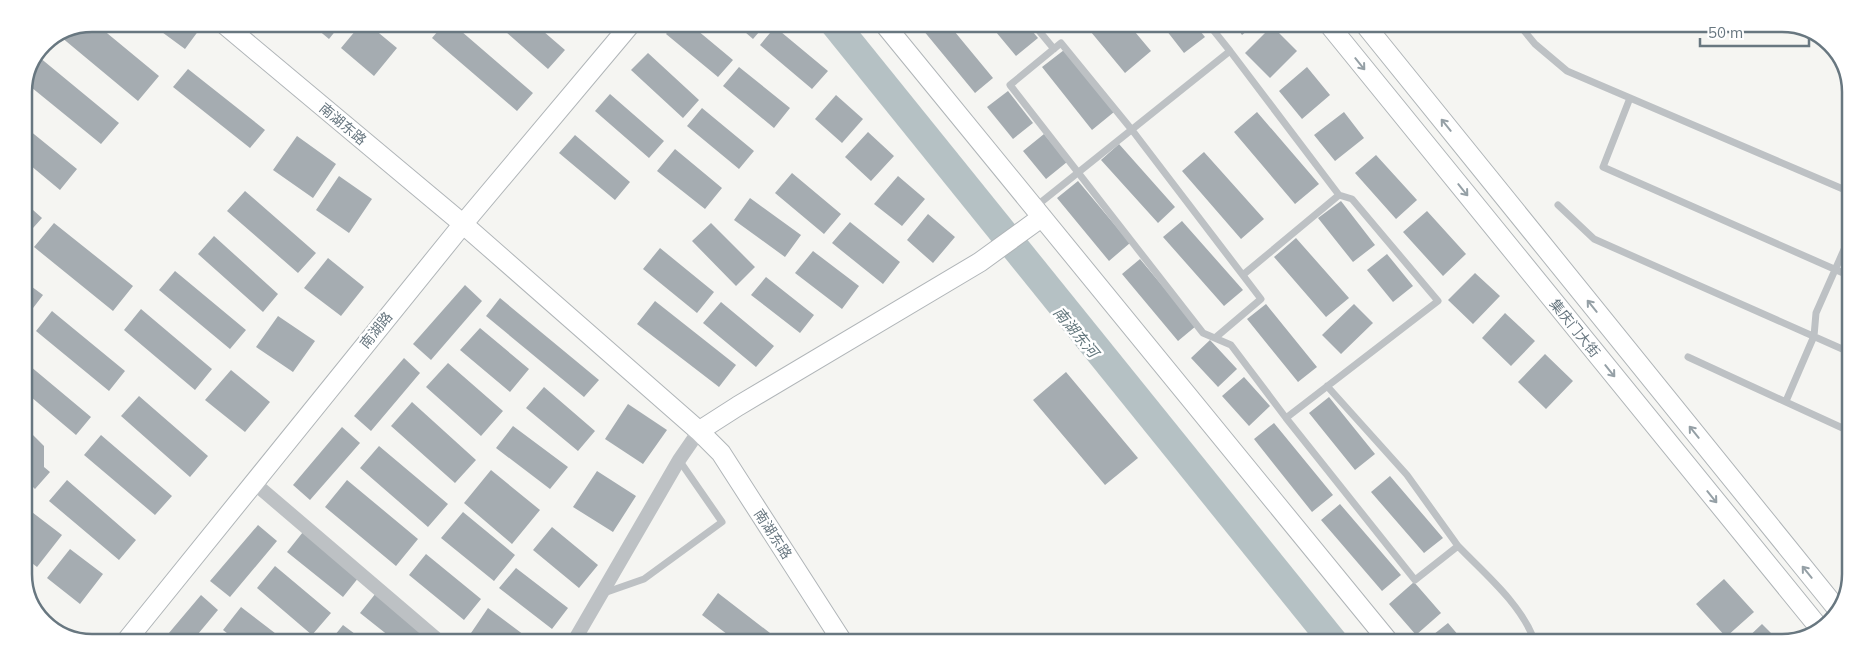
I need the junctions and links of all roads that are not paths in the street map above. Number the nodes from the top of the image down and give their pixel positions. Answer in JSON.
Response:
{"nodes":[{"id":1,"x":234,"y":32,"type":"edge"},
{"id":2,"x":624,"y":32,"type":"edge"},
{"id":3,"x":891,"y":32,"type":"edge"},
{"id":4,"x":1040,"y":32,"type":"edge"},
{"id":5,"x":1215,"y":32,"type":"edge"},
{"id":6,"x":1335,"y":32,"type":"edge"},
{"id":7,"x":1371,"y":32,"type":"edge"},
{"id":8,"x":1525,"y":32,"type":"edge"},
{"id":9,"x":1054,"y":49,"type":"junction"},
{"id":10,"x":1230,"y":51,"type":"junction"},
{"id":11,"x":1630,"y":98,"type":"junction"},
{"id":12,"x":1132,"y":130,"type":"junction"},
{"id":13,"x":1078,"y":172,"type":"junction"},
{"id":14,"x":1842,"y":189,"type":"edge"},
{"id":15,"x":1339,"y":195,"type":"junction"},
{"id":16,"x":1558,"y":205,"type":"dead end"},
{"id":17,"x":1038,"y":212,"type":"junction"},
{"id":18,"x":463,"y":224,"type":"junction"},
{"id":19,"x":1842,"y":254,"type":"edge"},
{"id":20,"x":1835,"y":270,"type":"junction"},
{"id":21,"x":1842,"y":273,"type":"edge"},
{"id":22,"x":1244,"y":274,"type":"junction"},
{"id":23,"x":1814,"y":336,"type":"junction"},
{"id":24,"x":1215,"y":338,"type":"junction"},
{"id":25,"x":1842,"y":349,"type":"edge"},
{"id":26,"x":1688,"y":357,"type":"dead end"},
{"id":27,"x":1327,"y":386,"type":"junction"},
{"id":28,"x":1786,"y":401,"type":"junction"},
{"id":29,"x":1286,"y":418,"type":"junction"},
{"id":30,"x":1842,"y":428,"type":"edge"},
{"id":31,"x":699,"y":431,"type":"junction"},
{"id":32,"x":679,"y":460,"type":"junction"},
{"id":33,"x":254,"y":482,"type":"junction"},
{"id":34,"x":1458,"y":546,"type":"junction"},
{"id":35,"x":601,"y":594,"type":"junction"},
{"id":36,"x":1834,"y":605,"type":"edge"},
{"id":37,"x":1816,"y":624,"type":"edge"},
{"id":38,"x":132,"y":634,"type":"edge"},
{"id":39,"x":431,"y":634,"type":"edge"},
{"id":40,"x":578,"y":634,"type":"edge"},
{"id":41,"x":838,"y":634,"type":"edge"},
{"id":42,"x":1382,"y":634,"type":"edge"},
{"id":43,"x":1532,"y":634,"type":"edge"}],
"edges":[{"from":1,"to":18,"type":"street","name":"南湖东路"},
{"from":2,"to":18,"type":"street","name":"南湖路"},
{"from":3,"to":17,"type":"street"},
{"from":4,"to":9,"type":"lane"},
{"from":5,"to":10,"type":"lane"},
{"from":6,"to":37,"type":"street","name":"集庆门大街","one_way":true},
{"from":36,"to":7,"type":"street","name":"集庆门大街","one_way":true},
{"from":8,"to":11,"type":"lane"},
{"from":9,"to":12,"type":"lane"},
{"from":9,"to":13,"type":"lane"},
{"from":10,"to":12,"type":"lane"},
{"from":10,"to":15,"type":"lane"},
{"from":11,"to":14,"type":"lane"},
{"from":11,"to":20,"type":"lane"},
{"from":12,"to":13,"type":"lane"},
{"from":12,"to":22,"type":"lane"},
{"from":13,"to":17,"type":"lane"},
{"from":13,"to":24,"type":"lane"},
{"from":15,"to":22,"type":"lane"},
{"from":15,"to":27,"type":"lane"},
{"from":16,"to":23,"type":"lane"},
{"from":17,"to":31,"type":"street"},
{"from":17,"to":42,"type":"street"},
{"from":18,"to":31,"type":"street","name":"南湖东路"},
{"from":18,"to":33,"type":"street","name":"南湖路"},
{"from":19,"to":20,"type":"lane"},
{"from":20,"to":21,"type":"lane"},
{"from":20,"to":23,"type":"lane"},
{"from":22,"to":24,"type":"lane"},
{"from":23,"to":25,"type":"lane"},
{"from":23,"to":28,"type":"lane"},
{"from":24,"to":29,"type":"lane"},
{"from":26,"to":28,"type":"lane"},
{"from":27,"to":29,"type":"lane"},
{"from":27,"to":34,"type":"lane"},
{"from":28,"to":30,"type":"lane"},
{"from":29,"to":34,"type":"lane"},
{"from":31,"to":32,"type":"street"},
{"from":31,"to":41,"type":"street","name":"南湖东路"},
{"from":32,"to":35,"type":"street"},
{"from":32,"to":35,"type":"lane"},
{"from":33,"to":38,"type":"street","name":"南湖路"},
{"from":33,"to":39,"type":"street"},
{"from":34,"to":43,"type":"lane"},
{"from":35,"to":40,"type":"street"}]}
